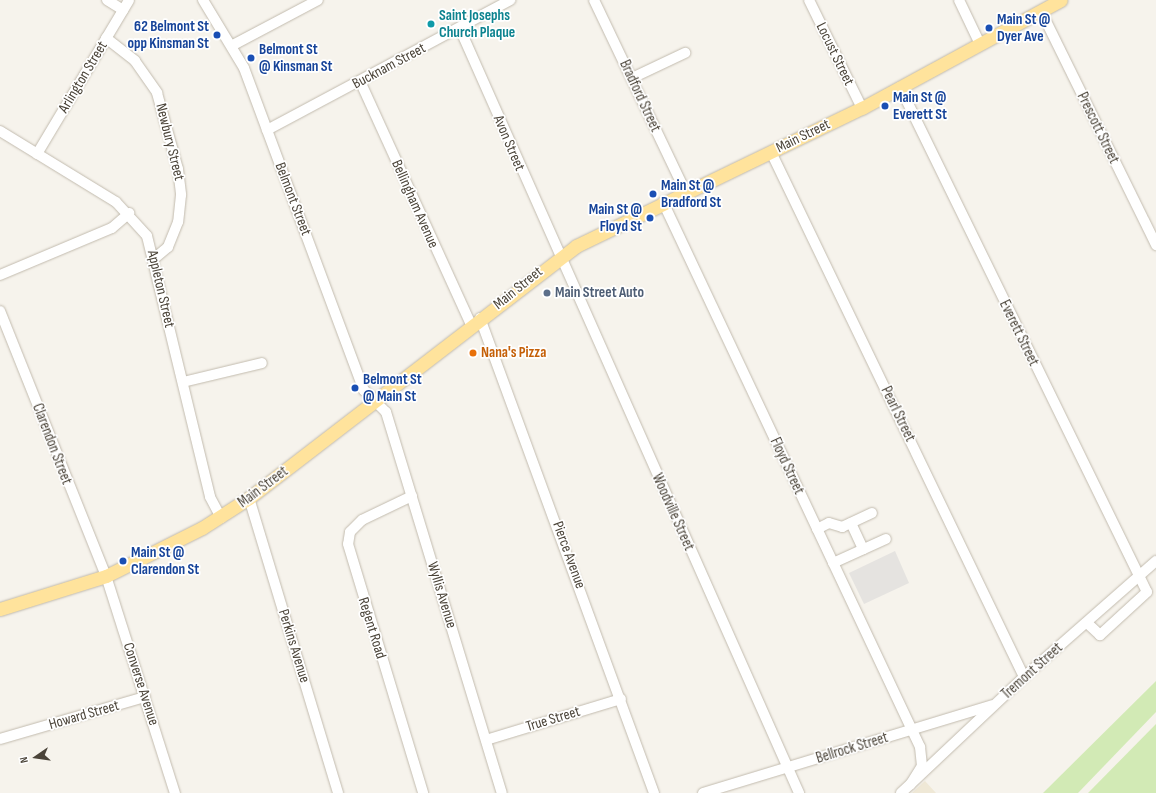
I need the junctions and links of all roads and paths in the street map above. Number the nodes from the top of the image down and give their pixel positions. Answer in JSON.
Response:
{"nodes":[{"id":1,"x":107,"y":0,"type":"edge"},
{"id":2,"x":129,"y":0,"type":"edge"},
{"id":3,"x":203,"y":0,"type":"edge"},
{"id":4,"x":318,"y":0,"type":"edge"},
{"id":5,"x":510,"y":0,"type":"edge"},
{"id":6,"x":594,"y":0,"type":"edge"},
{"id":7,"x":809,"y":0,"type":"edge"},
{"id":8,"x":959,"y":0,"type":"edge"},
{"id":9,"x":1061,"y":0,"type":"edge"},
{"id":10,"x":123,"y":10,"type":"junction"},
{"id":11,"x":1040,"y":11,"type":"junction"},
{"id":12,"x":460,"y":29,"type":"junction"},
{"id":13,"x":106,"y":38,"type":"junction"},
{"id":14,"x":980,"y":44,"type":"junction"},
{"id":15,"x":233,"y":45,"type":"junction"},
{"id":16,"x":685,"y":54,"type":"dead end"},
{"id":17,"x":632,"y":78,"type":"junction"},
{"id":18,"x":360,"y":81,"type":"junction"},
{"id":19,"x":900,"y":87,"type":"junction"},
{"id":20,"x":862,"y":108,"type":"junction"},
{"id":21,"x":267,"y":130,"type":"junction"},
{"id":22,"x":0,"y":132,"type":"edge"},
{"id":23,"x":771,"y":152,"type":"junction"},
{"id":24,"x":37,"y":154,"type":"junction"},
{"id":25,"x":685,"y":191,"type":"junction"},
{"id":26,"x":663,"y":202,"type":"junction"},
{"id":27,"x":129,"y":213,"type":"junction"},
{"id":28,"x":1153,"y":233,"type":"edge"},
{"id":29,"x":1156,"y":245,"type":"edge"},
{"id":30,"x":558,"y":257,"type":"junction"},
{"id":31,"x":155,"y":258,"type":"junction"},
{"id":32,"x":0,"y":275,"type":"edge"},
{"id":33,"x":0,"y":311,"type":"edge"},
{"id":34,"x":476,"y":322,"type":"junction"},
{"id":35,"x":262,"y":363,"type":"dead end"},
{"id":36,"x":183,"y":382,"type":"junction"},
{"id":37,"x":374,"y":402,"type":"junction"},
{"id":38,"x":412,"y":496,"type":"junction"},
{"id":39,"x":249,"y":498,"type":"junction"},
{"id":40,"x":872,"y":513,"type":"dead end"},
{"id":41,"x":220,"y":518,"type":"junction"},
{"id":42,"x":851,"y":523,"type":"junction"},
{"id":43,"x":817,"y":528,"type":"junction"},
{"id":44,"x":886,"y":538,"type":"dead end"},
{"id":45,"x":864,"y":549,"type":"junction"},
{"id":46,"x":1156,"y":561,"type":"edge"},
{"id":47,"x":833,"y":563,"type":"junction"},
{"id":48,"x":106,"y":576,"type":"junction"},
{"id":49,"x":1137,"y":578,"type":"junction"},
{"id":50,"x":1,"y":607,"type":"edge"},
{"id":51,"x":1087,"y":623,"type":"junction"},
{"id":52,"x":1024,"y":677,"type":"junction"},
{"id":53,"x":145,"y":697,"type":"junction"},
{"id":54,"x":621,"y":700,"type":"junction"},
{"id":55,"x":999,"y":701,"type":"junction"},
{"id":56,"x":912,"y":730,"type":"junction"},
{"id":57,"x":0,"y":739,"type":"edge"},
{"id":58,"x":486,"y":740,"type":"junction"},
{"id":59,"x":788,"y":768,"type":"junction"},
{"id":60,"x":910,"y":785,"type":"junction"},
{"id":61,"x":175,"y":793,"type":"edge"},
{"id":62,"x":338,"y":793,"type":"edge"},
{"id":63,"x":423,"y":793,"type":"edge"},
{"id":64,"x":502,"y":793,"type":"edge"},
{"id":65,"x":654,"y":793,"type":"edge"},
{"id":66,"x":703,"y":793,"type":"edge"},
{"id":67,"x":799,"y":793,"type":"edge"},
{"id":68,"x":901,"y":793,"type":"edge"}],
"edges":[{"from":1,"to":10,"type":"street"},
{"from":2,"to":10,"type":"street","name":"Arlington Street"},
{"from":3,"to":15,"type":"street","name":"Belmont Street"},
{"from":4,"to":15,"type":"street"},
{"from":5,"to":12,"type":"street","name":"Bucknam Street"},
{"from":6,"to":17,"type":"street","name":"Bradford Street"},
{"from":7,"to":20,"type":"street","name":"Locust Street"},
{"from":8,"to":14,"type":"street"},
{"from":9,"to":11,"type":"main road","name":"Main Street"},
{"from":10,"to":13,"type":"street","name":"Arlington Street"},
{"from":11,"to":14,"type":"main road","name":"Main Street"},
{"from":11,"to":28,"type":"street","name":"Prescott Street"},
{"from":12,"to":18,"type":"street","name":"Bucknam Street"},
{"from":12,"to":30,"type":"street","name":"Avon Street"},
{"from":13,"to":24,"type":"street","name":"Arlington Street"},
{"from":13,"to":31,"type":"street","name":"Newbury Street"},
{"from":14,"to":19,"type":"main road","name":"Main Street"},
{"from":15,"to":21,"type":"street","name":"Belmont Street"},
{"from":16,"to":17,"type":"street"},
{"from":17,"to":25,"type":"street","name":"Bradford Street"},
{"from":18,"to":21,"type":"street","name":"Bucknam Street"},
{"from":18,"to":34,"type":"street","name":"Bellingham Avenue"},
{"from":19,"to":20,"type":"main road","name":"Main Street"},
{"from":19,"to":49,"type":"street","name":"Everett Street"},
{"from":20,"to":23,"type":"main road","name":"Main Street"},
{"from":21,"to":37,"type":"street","name":"Belmont Street"},
{"from":22,"to":24,"type":"street","name":"Appleton Street"},
{"from":23,"to":25,"type":"main road","name":"Main Street"},
{"from":23,"to":52,"type":"street","name":"Pearl Street"},
{"from":24,"to":27,"type":"street","name":"Appleton Street"},
{"from":25,"to":26,"type":"main road","name":"Main Street"},
{"from":26,"to":30,"type":"main road","name":"Main Street"},
{"from":26,"to":43,"type":"street","name":"Floyd Street"},
{"from":27,"to":31,"type":"street","name":"Appleton Street"},
{"from":27,"to":32,"type":"street"},
{"from":28,"to":29,"type":"street","name":"Prescott Street"},
{"from":30,"to":34,"type":"main road","name":"Main Street"},
{"from":30,"to":59,"type":"street","name":"Woodville Street"},
{"from":31,"to":36,"type":"street","name":"Appleton Street"},
{"from":33,"to":48,"type":"street","name":"Clarendon Street"},
{"from":34,"to":37,"type":"main road","name":"Main Street"},
{"from":34,"to":54,"type":"street","name":"Pierce Avenue"},
{"from":35,"to":36,"type":"street"},
{"from":36,"to":41,"type":"street","name":"Appleton Street"},
{"from":37,"to":38,"type":"street","name":"Wyllis Avenue"},
{"from":37,"to":39,"type":"main road","name":"Main Street"},
{"from":38,"to":58,"type":"street","name":"Wyllis Avenue"},
{"from":38,"to":63,"type":"street","name":"Regent Road"},
{"from":39,"to":41,"type":"main road","name":"Main Street"},
{"from":39,"to":62,"type":"street","name":"Perkins Avenue"},
{"from":40,"to":42,"type":"street"},
{"from":41,"to":48,"type":"main road","name":"Main Street"},
{"from":42,"to":43,"type":"street"},
{"from":42,"to":45,"type":"street"},
{"from":43,"to":47,"type":"street","name":"Floyd Street"},
{"from":44,"to":45,"type":"street"},
{"from":45,"to":47,"type":"street"},
{"from":46,"to":49,"type":"street","name":"Tremont Street"},
{"from":47,"to":56,"type":"street","name":"Floyd Street"},
{"from":48,"to":50,"type":"main road","name":"Main Street"},
{"from":48,"to":53,"type":"street","name":"Converse Avenue"},
{"from":49,"to":51,"type":"street","name":"Tremont Street"},
{"from":49,"to":51,"type":"street","name":"Everett Street"},
{"from":51,"to":52,"type":"street","name":"Tremont Street"},
{"from":52,"to":55,"type":"street","name":"Tremont Street"},
{"from":53,"to":57,"type":"street","name":"Howard Street"},
{"from":53,"to":61,"type":"street","name":"Converse Avenue"},
{"from":54,"to":58,"type":"street","name":"True Street"},
{"from":54,"to":65,"type":"street","name":"Pierce Avenue"},
{"from":55,"to":56,"type":"street","name":"Bellrock Street"},
{"from":55,"to":60,"type":"street","name":"Tremont Street"},
{"from":56,"to":59,"type":"street","name":"Bellrock Street"},
{"from":56,"to":60,"type":"street","name":"Tremont Street"},
{"from":58,"to":64,"type":"street","name":"Wyllis Avenue"},
{"from":59,"to":66,"type":"street","name":"Bellrock Street"},
{"from":59,"to":67,"type":"street"},
{"from":60,"to":68,"type":"street","name":"Tremont Street"}]}
